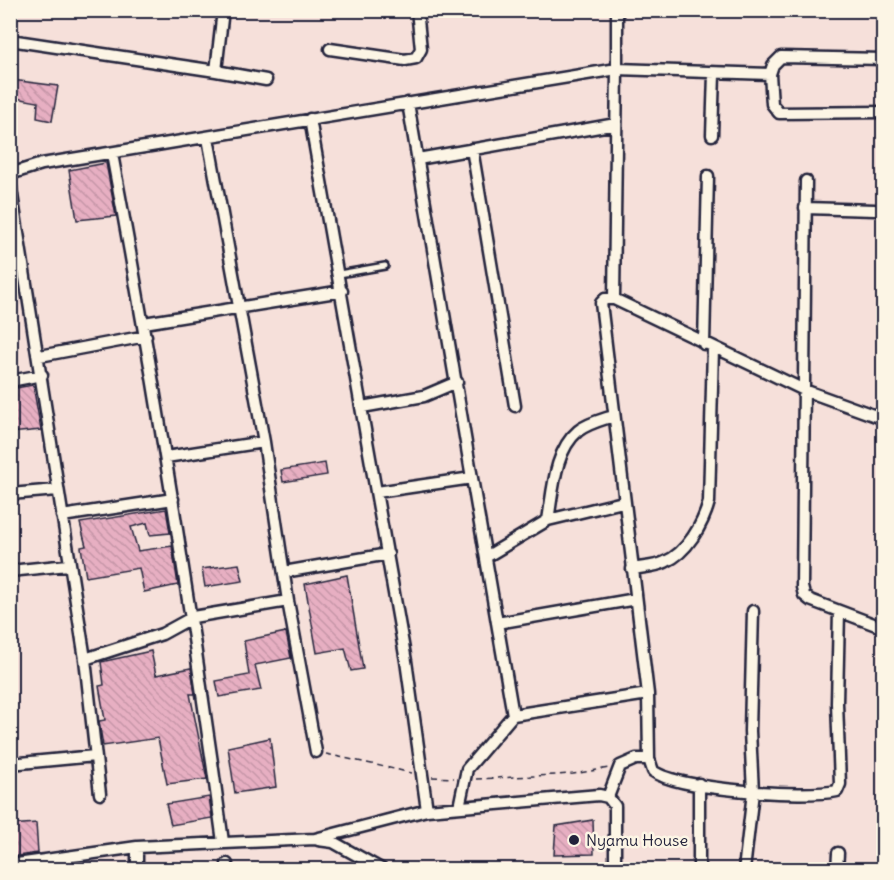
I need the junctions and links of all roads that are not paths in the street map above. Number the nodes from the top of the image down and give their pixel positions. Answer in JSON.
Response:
{"nodes":[{"id":1,"x":223,"y":10,"type":"edge"},
{"id":2,"x":417,"y":10,"type":"edge"},
{"id":3,"x":617,"y":10,"type":"edge"},
{"id":4,"x":10,"y":40,"type":"edge"},
{"id":5,"x":330,"y":49,"type":"dead end"},
{"id":6,"x":884,"y":58,"type":"edge"},
{"id":7,"x":617,"y":69,"type":"junction"},
{"id":8,"x":216,"y":71,"type":"junction"},
{"id":9,"x":714,"y":74,"type":"junction"},
{"id":10,"x":770,"y":74,"type":"junction"},
{"id":11,"x":266,"y":80,"type":"dead end"},
{"id":12,"x":408,"y":103,"type":"junction"},
{"id":13,"x":884,"y":112,"type":"edge"},
{"id":14,"x":310,"y":119,"type":"junction"},
{"id":15,"x":616,"y":124,"type":"junction"},
{"id":16,"x":712,"y":135,"type":"dead end"},
{"id":17,"x":208,"y":138,"type":"junction"},
{"id":18,"x":472,"y":149,"type":"junction"},
{"id":19,"x":112,"y":154,"type":"junction"},
{"id":20,"x":418,"y":159,"type":"junction"},
{"id":21,"x":10,"y":174,"type":"edge"},
{"id":22,"x":708,"y":176,"type":"dead end"},
{"id":23,"x":806,"y":181,"type":"dead end"},
{"id":24,"x":10,"y":182,"type":"edge"},
{"id":25,"x":806,"y":208,"type":"junction"},
{"id":26,"x":874,"y":210,"type":"dead end"},
{"id":27,"x":385,"y":266,"type":"dead end"},
{"id":28,"x":339,"y":274,"type":"junction"},
{"id":29,"x":342,"y":291,"type":"junction"},
{"id":30,"x":614,"y":299,"type":"junction"},
{"id":31,"x":239,"y":308,"type":"junction"},
{"id":32,"x":144,"y":322,"type":"junction"},
{"id":33,"x":146,"y":336,"type":"junction"},
{"id":34,"x":709,"y":346,"type":"junction"},
{"id":35,"x":40,"y":356,"type":"junction"},
{"id":36,"x":42,"y":375,"type":"junction"},
{"id":37,"x":10,"y":381,"type":"edge"},
{"id":38,"x":457,"y":382,"type":"junction"},
{"id":39,"x":804,"y":390,"type":"junction"},
{"id":40,"x":362,"y":406,"type":"junction"},
{"id":41,"x":515,"y":406,"type":"dead end"},
{"id":42,"x":613,"y":416,"type":"junction"},
{"id":43,"x":884,"y":419,"type":"edge"},
{"id":44,"x":264,"y":442,"type":"junction"},
{"id":45,"x":166,"y":457,"type":"junction"},
{"id":46,"x":472,"y":478,"type":"junction"},
{"id":47,"x":57,"y":490,"type":"junction"},
{"id":48,"x":377,"y":492,"type":"junction"},
{"id":49,"x":10,"y":494,"type":"edge"},
{"id":50,"x":173,"y":499,"type":"junction"},
{"id":51,"x":623,"y":502,"type":"junction"},
{"id":52,"x":62,"y":516,"type":"junction"},
{"id":53,"x":548,"y":520,"type":"junction"},
{"id":54,"x":388,"y":554,"type":"junction"},
{"id":55,"x":486,"y":557,"type":"junction"},
{"id":56,"x":68,"y":565,"type":"junction"},
{"id":57,"x":632,"y":569,"type":"junction"},
{"id":58,"x":10,"y":571,"type":"edge"},
{"id":59,"x":284,"y":572,"type":"junction"},
{"id":60,"x":636,"y":599,"type":"junction"},
{"id":61,"x":288,"y":601,"type":"junction"},
{"id":62,"x":839,"y":611,"type":"junction"},
{"id":63,"x":753,"y":612,"type":"dead end"},
{"id":64,"x":192,"y":617,"type":"junction"},
{"id":65,"x":497,"y":623,"type":"junction"},
{"id":66,"x":884,"y":628,"type":"edge"},
{"id":67,"x":85,"y":659,"type":"junction"},
{"id":68,"x":648,"y":694,"type":"junction"},
{"id":69,"x":513,"y":715,"type":"junction"},
{"id":70,"x":316,"y":752,"type":"dead end"},
{"id":71,"x":95,"y":756,"type":"junction"},
{"id":72,"x":649,"y":759,"type":"junction"},
{"id":73,"x":10,"y":764,"type":"edge"},
{"id":74,"x":699,"y":784,"type":"junction"},
{"id":75,"x":753,"y":792,"type":"junction"},
{"id":76,"x":100,"y":794,"type":"dead end"},
{"id":77,"x":608,"y":797,"type":"junction"},
{"id":78,"x":459,"y":807,"type":"junction"},
{"id":79,"x":427,"y":810,"type":"junction"},
{"id":80,"x":315,"y":839,"type":"junction"},
{"id":81,"x":223,"y":842,"type":"junction"},
{"id":82,"x":137,"y":847,"type":"junction"},
{"id":83,"x":838,"y":853,"type":"dead end"},
{"id":84,"x":10,"y":865,"type":"edge"},
{"id":85,"x":137,"y":870,"type":"edge"},
{"id":86,"x":383,"y":870,"type":"edge"},
{"id":87,"x":615,"y":870,"type":"edge"},
{"id":88,"x":699,"y":870,"type":"edge"},
{"id":89,"x":744,"y":870,"type":"edge"},
{"id":90,"x":837,"y":870,"type":"edge"}],
"edges":[{"from":1,"to":8,"type":"street"},
{"from":2,"to":5,"type":"street"},
{"from":3,"to":7,"type":"street"},
{"from":4,"to":8,"type":"street"},
{"from":6,"to":10,"type":"street"},
{"from":7,"to":9,"type":"street"},
{"from":7,"to":12,"type":"street"},
{"from":7,"to":15,"type":"street"},
{"from":8,"to":11,"type":"street"},
{"from":9,"to":10,"type":"street"},
{"from":9,"to":16,"type":"street"},
{"from":10,"to":13,"type":"street"},
{"from":12,"to":14,"type":"street"},
{"from":12,"to":20,"type":"street"},
{"from":14,"to":17,"type":"street"},
{"from":14,"to":28,"type":"street"},
{"from":15,"to":18,"type":"street"},
{"from":15,"to":30,"type":"street"},
{"from":17,"to":19,"type":"street"},
{"from":17,"to":31,"type":"street"},
{"from":18,"to":20,"type":"street"},
{"from":18,"to":41,"type":"street"},
{"from":19,"to":21,"type":"street"},
{"from":19,"to":32,"type":"street"},
{"from":20,"to":38,"type":"street"},
{"from":22,"to":34,"type":"street"},
{"from":23,"to":25,"type":"street"},
{"from":24,"to":35,"type":"street"},
{"from":25,"to":26,"type":"street"},
{"from":25,"to":39,"type":"street"},
{"from":27,"to":28,"type":"lane"},
{"from":28,"to":29,"type":"street"},
{"from":29,"to":31,"type":"street"},
{"from":29,"to":40,"type":"street"},
{"from":30,"to":34,"type":"street"},
{"from":30,"to":42,"type":"street"},
{"from":31,"to":32,"type":"street"},
{"from":31,"to":44,"type":"street"},
{"from":32,"to":33,"type":"street"},
{"from":33,"to":35,"type":"street"},
{"from":33,"to":45,"type":"street"},
{"from":34,"to":39,"type":"street"},
{"from":34,"to":57,"type":"street"},
{"from":35,"to":36,"type":"street"},
{"from":36,"to":37,"type":"street"},
{"from":36,"to":47,"type":"street"},
{"from":38,"to":40,"type":"street"},
{"from":38,"to":46,"type":"street"},
{"from":39,"to":43,"type":"street"},
{"from":39,"to":62,"type":"street"},
{"from":40,"to":48,"type":"street"},
{"from":42,"to":51,"type":"street"},
{"from":42,"to":53,"type":"street"},
{"from":44,"to":45,"type":"street"},
{"from":44,"to":59,"type":"street"},
{"from":45,"to":50,"type":"street"},
{"from":46,"to":48,"type":"street"},
{"from":46,"to":55,"type":"street"},
{"from":47,"to":49,"type":"street"},
{"from":47,"to":52,"type":"street"},
{"from":48,"to":54,"type":"street"},
{"from":50,"to":52,"type":"street"},
{"from":50,"to":64,"type":"street"},
{"from":51,"to":53,"type":"street"},
{"from":51,"to":57,"type":"street"},
{"from":52,"to":56,"type":"street"},
{"from":53,"to":55,"type":"street"},
{"from":54,"to":59,"type":"street"},
{"from":54,"to":79,"type":"street"},
{"from":55,"to":65,"type":"street"},
{"from":56,"to":58,"type":"street"},
{"from":56,"to":67,"type":"street"},
{"from":57,"to":60,"type":"street"},
{"from":59,"to":61,"type":"street"},
{"from":60,"to":65,"type":"street"},
{"from":60,"to":68,"type":"street"},
{"from":61,"to":64,"type":"street"},
{"from":61,"to":70,"type":"street"},
{"from":62,"to":66,"type":"street"},
{"from":62,"to":75,"type":"street"},
{"from":63,"to":75,"type":"street"},
{"from":64,"to":67,"type":"street"},
{"from":64,"to":81,"type":"street"},
{"from":65,"to":69,"type":"street"},
{"from":67,"to":71,"type":"street"},
{"from":68,"to":69,"type":"street"},
{"from":68,"to":72,"type":"street"},
{"from":69,"to":78,"type":"street"},
{"from":71,"to":73,"type":"street"},
{"from":71,"to":76,"type":"street"},
{"from":72,"to":74,"type":"street"},
{"from":72,"to":77,"type":"street"},
{"from":74,"to":75,"type":"street"},
{"from":74,"to":88,"type":"street"},
{"from":75,"to":89,"type":"street"},
{"from":77,"to":78,"type":"street"},
{"from":77,"to":87,"type":"street"},
{"from":78,"to":79,"type":"street"},
{"from":79,"to":80,"type":"street"},
{"from":80,"to":81,"type":"street"},
{"from":80,"to":86,"type":"street"},
{"from":81,"to":82,"type":"street"},
{"from":82,"to":84,"type":"street"},
{"from":82,"to":85,"type":"street"},
{"from":83,"to":90,"type":"street"}]}
